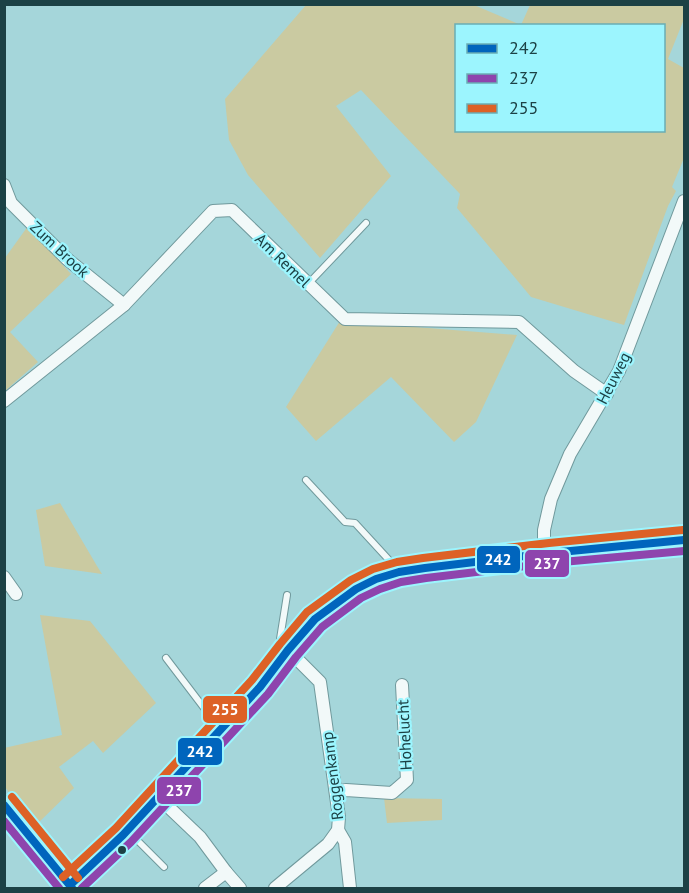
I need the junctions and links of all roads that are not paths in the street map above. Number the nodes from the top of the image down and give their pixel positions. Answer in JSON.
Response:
{"nodes":[{"id":1,"x":4,"y":185,"type":"edge"},
{"id":2,"x":684,"y":201,"type":"edge"},
{"id":3,"x":366,"y":223,"type":"dead end"},
{"id":4,"x":308,"y":284,"type":"junction"},
{"id":5,"x":124,"y":305,"type":"junction"},
{"id":6,"x":607,"y":394,"type":"junction"},
{"id":7,"x":4,"y":401,"type":"edge"},
{"id":8,"x":306,"y":480,"type":"dead end"},
{"id":9,"x":684,"y":540,"type":"edge"},
{"id":10,"x":544,"y":554,"type":"junction"},
{"id":11,"x":395,"y":573,"type":"junction"},
{"id":12,"x":4,"y":577,"type":"edge"},
{"id":13,"x":16,"y":594,"type":"dead end"},
{"id":14,"x":286,"y":595,"type":"dead end"},
{"id":15,"x":288,"y":650,"type":"junction"},
{"id":16,"x":166,"y":658,"type":"dead end"},
{"id":17,"x":402,"y":685,"type":"dead end"},
{"id":18,"x":221,"y":730,"type":"junction"},
{"id":19,"x":336,"y":792,"type":"junction"},
{"id":20,"x":158,"y":797,"type":"junction"},
{"id":21,"x":4,"y":804,"type":"edge"},
{"id":22,"x":127,"y":830,"type":"junction"},
{"id":23,"x":338,"y":830,"type":"junction"},
{"id":24,"x":164,"y":867,"type":"dead end"},
{"id":25,"x":226,"y":872,"type":"junction"},
{"id":26,"x":67,"y":886,"type":"edge"},
{"id":27,"x":205,"y":888,"type":"edge"},
{"id":28,"x":240,"y":888,"type":"edge"},
{"id":29,"x":275,"y":888,"type":"edge"},
{"id":30,"x":350,"y":888,"type":"edge"}],
"edges":[{"from":1,"to":5,"type":"street","name":"Zum Brook"},
{"from":2,"to":6,"type":"street","name":"Heuweg"},
{"from":3,"to":4,"type":"lane"},
{"from":4,"to":5,"type":"street","name":"Am Remel"},
{"from":4,"to":6,"type":"street","name":"Am Remel"},
{"from":5,"to":7,"type":"street","name":"Am Remel"},
{"from":6,"to":10,"type":"street","name":"Heuweg"},
{"from":8,"to":11,"type":"lane"},
{"from":9,"to":10,"type":"street"},
{"from":10,"to":11,"type":"street"},
{"from":11,"to":15,"type":"street"},
{"from":12,"to":13,"type":"street"},
{"from":14,"to":15,"type":"lane"},
{"from":15,"to":18,"type":"street"},
{"from":15,"to":19,"type":"street","name":"Roggenkamp"},
{"from":16,"to":18,"type":"lane"},
{"from":17,"to":19,"type":"street","name":"Hohelucht"},
{"from":18,"to":20,"type":"street"},
{"from":19,"to":23,"type":"street","name":"Roggenkamp"},
{"from":20,"to":22,"type":"street"},
{"from":20,"to":25,"type":"street"},
{"from":21,"to":26,"type":"main road"},
{"from":22,"to":24,"type":"lane"},
{"from":22,"to":26,"type":"street"},
{"from":23,"to":29,"type":"street","name":"Roggenkamp"},
{"from":23,"to":30,"type":"street"},
{"from":25,"to":27,"type":"street"},
{"from":25,"to":28,"type":"street"}]}
